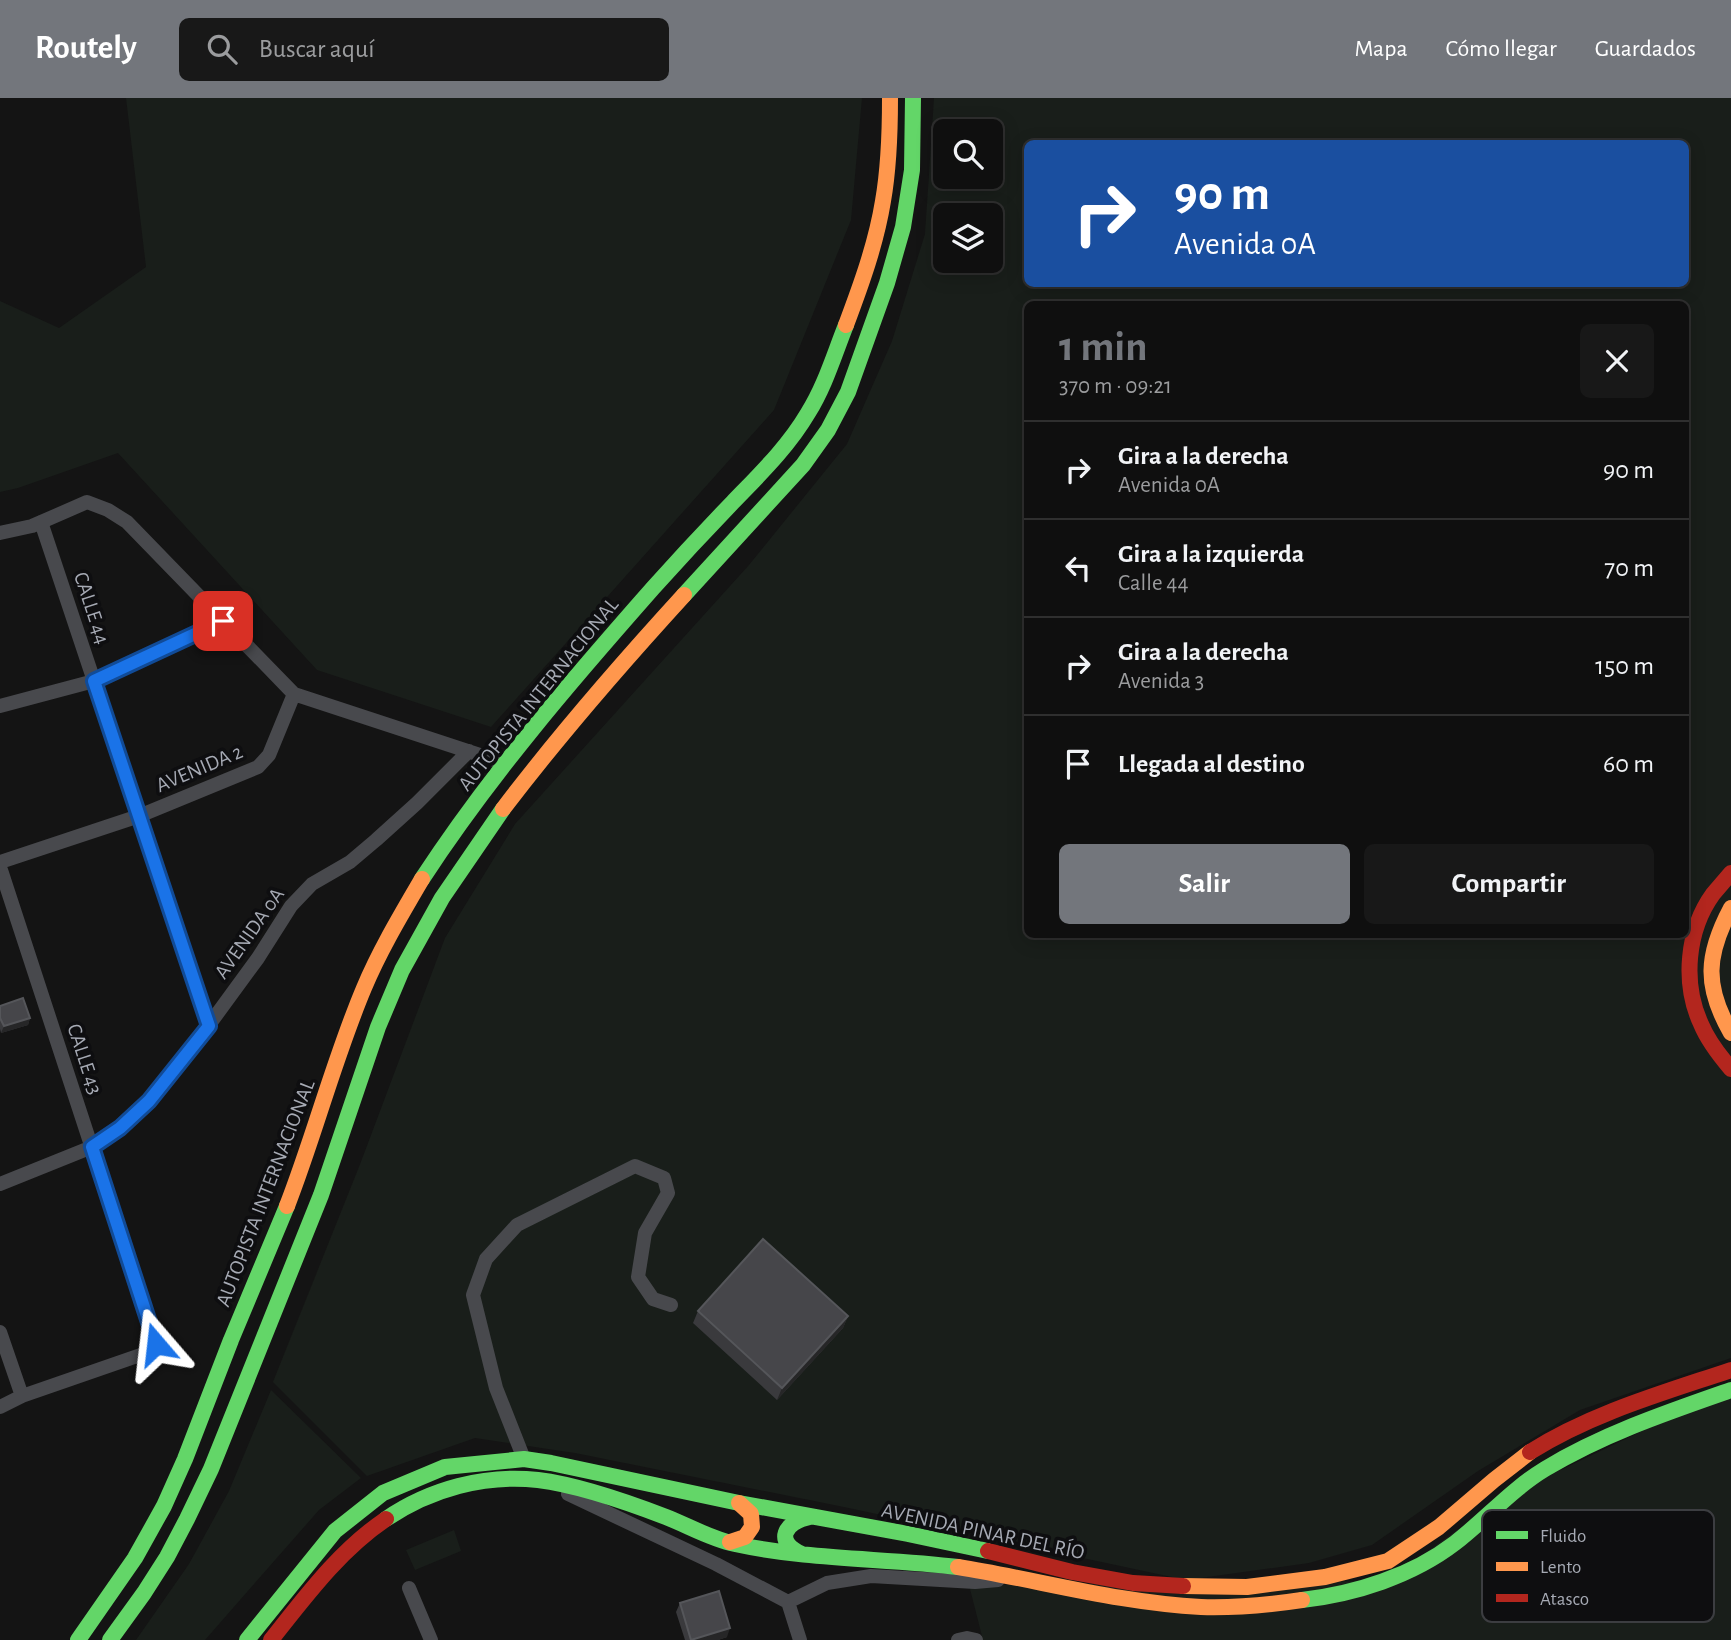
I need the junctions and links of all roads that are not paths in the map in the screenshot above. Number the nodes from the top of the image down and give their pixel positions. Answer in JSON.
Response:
{"nodes":[{"id":1,"x":890,"y":98,"type":"edge"},
{"id":2,"x":913,"y":98,"type":"edge"},
{"id":3,"x":41,"y":522,"type":"junction"},
{"id":4,"x":0,"y":533,"type":"edge"},
{"id":5,"x":223,"y":621,"type":"junction"},
{"id":6,"x":94,"y":681,"type":"junction"},
{"id":7,"x":294,"y":694,"type":"junction"},
{"id":8,"x":0,"y":706,"type":"edge"},
{"id":9,"x":469,"y":751,"type":"junction"},
{"id":10,"x":504,"y":763,"type":"junction"},
{"id":11,"x":139,"y":816,"type":"junction"},
{"id":12,"x":0,"y":862,"type":"edge"},
{"id":13,"x":0,"y":867,"type":"edge"},
{"id":14,"x":1731,"y":873,"type":"edge"},
{"id":15,"x":1731,"y":908,"type":"edge"},
{"id":16,"x":209,"y":1026,"type":"junction"},
{"id":17,"x":1731,"y":1033,"type":"edge"},
{"id":18,"x":1731,"y":1069,"type":"edge"},
{"id":19,"x":92,"y":1147,"type":"junction"},
{"id":20,"x":0,"y":1184,"type":"edge"},
{"id":21,"x":670,"y":1305,"type":"dead end"},
{"id":22,"x":0,"y":1332,"type":"edge"},
{"id":23,"x":1731,"y":1370,"type":"edge"},
{"id":24,"x":1731,"y":1390,"type":"edge"},
{"id":25,"x":22,"y":1396,"type":"junction"},
{"id":26,"x":0,"y":1406,"type":"edge"},
{"id":27,"x":524,"y":1459,"type":"junction"},
{"id":28,"x":531,"y":1479,"type":"junction"},
{"id":29,"x":739,"y":1503,"type":"junction"},
{"id":30,"x":1492,"y":1510,"type":"edge"},
{"id":31,"x":810,"y":1517,"type":"junction"},
{"id":32,"x":1482,"y":1518,"type":"edge"},
{"id":33,"x":730,"y":1542,"type":"junction"},
{"id":34,"x":802,"y":1554,"type":"junction"},
{"id":35,"x":1016,"y":1578,"type":"junction"},
{"id":36,"x":409,"y":1587,"type":"dead end"},
{"id":37,"x":788,"y":1602,"type":"junction"},
{"id":38,"x":797,"y":1639,"type":"edge"},
{"id":39,"x":78,"y":1640,"type":"edge"},
{"id":40,"x":110,"y":1640,"type":"edge"},
{"id":41,"x":247,"y":1640,"type":"edge"},
{"id":42,"x":271,"y":1640,"type":"edge"},
{"id":43,"x":431,"y":1640,"type":"edge"},
{"id":44,"x":958,"y":1640,"type":"edge"},
{"id":45,"x":976,"y":1640,"type":"edge"}],
"edges":[{"from":1,"to":10,"type":"main road","name":"AUTOPISTA INTERNACIONAL"},
{"from":2,"to":40,"type":"main road","name":"AUTOPISTA INTERNACIONAL"},
{"from":3,"to":4,"type":"street"},
{"from":3,"to":5,"type":"street"},
{"from":3,"to":6,"type":"street","name":"CALLE 44"},
{"from":5,"to":6,"type":"street"},
{"from":5,"to":7,"type":"street"},
{"from":6,"to":8,"type":"street"},
{"from":6,"to":11,"type":"street","name":"CALLE 44"},
{"from":7,"to":9,"type":"street"},
{"from":7,"to":11,"type":"street","name":"AVENIDA 2"},
{"from":9,"to":10,"type":"street"},
{"from":9,"to":16,"type":"street","name":"AVENIDA 0A"},
{"from":10,"to":39,"type":"main road","name":"AUTOPISTA INTERNACIONAL"},
{"from":11,"to":12,"type":"street","name":"AVENIDA 2"},
{"from":11,"to":16,"type":"street","name":"CALLE 44"},
{"from":13,"to":19,"type":"street","name":"CALLE 43"},
{"from":14,"to":18,"type":"main road"},
{"from":15,"to":17,"type":"main road"},
{"from":16,"to":19,"type":"street","name":"AVENIDA 0A"},
{"from":19,"to":20,"type":"street","name":"AVENIDA 0A"},
{"from":19,"to":25,"type":"street","name":"CALLE 43"},
{"from":21,"to":27,"type":"street"},
{"from":22,"to":25,"type":"street"},
{"from":23,"to":31,"type":"main road","name":"AVENIDA PINAR DEL RÍO"},
{"from":24,"to":30,"type":"main road","name":"AVENIDA PINAR DEL RÍO"},
{"from":25,"to":26,"type":"street"},
{"from":27,"to":29,"type":"main road","name":"AVENIDA PINAR DEL RÍO"},
{"from":27,"to":41,"type":"main road","name":"AVENIDA PINAR DEL RÍO"},
{"from":28,"to":33,"type":"main road","name":"AVENIDA PINAR DEL RÍO"},
{"from":28,"to":37,"type":"street"},
{"from":28,"to":42,"type":"main road","name":"AVENIDA PINAR DEL RÍO"},
{"from":29,"to":31,"type":"main road","name":"AVENIDA PINAR DEL RÍO"},
{"from":29,"to":33,"type":"main road"},
{"from":31,"to":34,"type":"main road"},
{"from":32,"to":35,"type":"main road","name":"AVENIDA PINAR DEL RÍO"},
{"from":33,"to":34,"type":"main road","name":"AVENIDA PINAR DEL RÍO"},
{"from":34,"to":35,"type":"main road","name":"AVENIDA PINAR DEL RÍO"},
{"from":35,"to":37,"type":"street"},
{"from":36,"to":43,"type":"street"},
{"from":37,"to":38,"type":"street"},
{"from":44,"to":45,"type":"street"}]}
